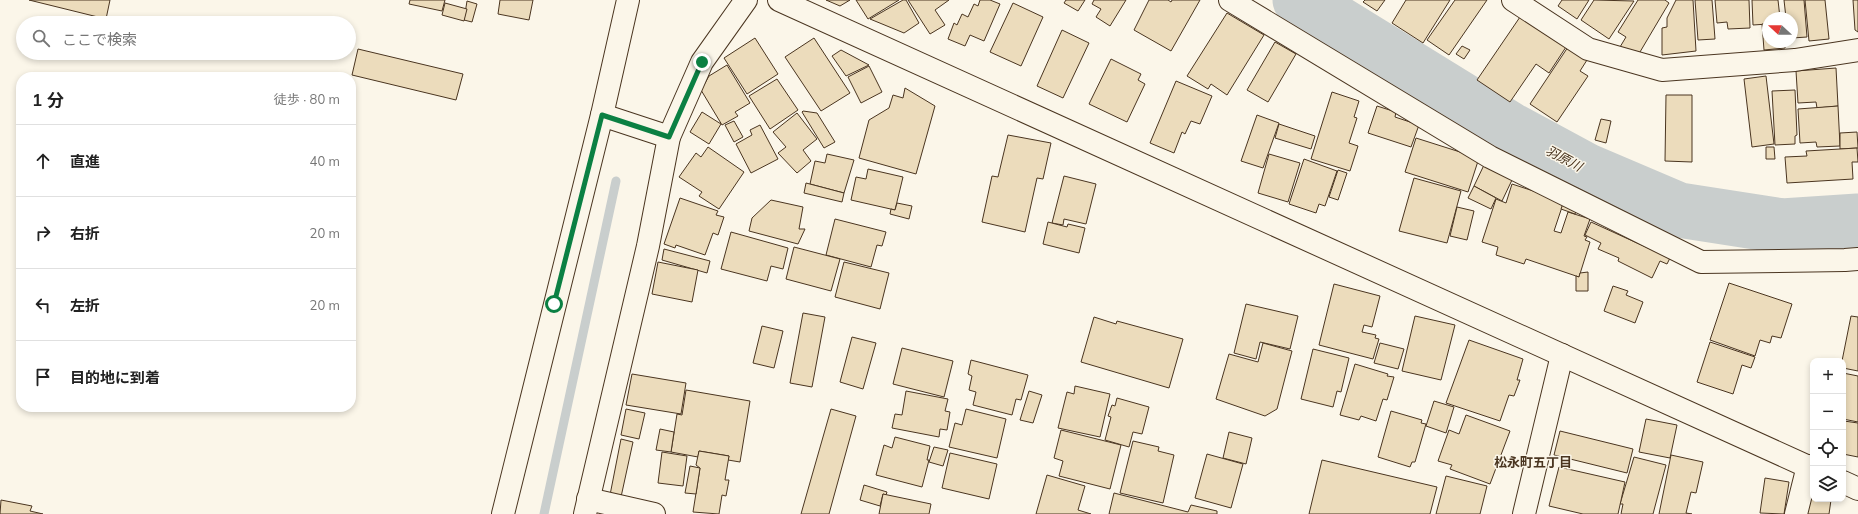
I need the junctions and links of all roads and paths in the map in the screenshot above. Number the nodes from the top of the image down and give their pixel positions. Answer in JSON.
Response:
{"nodes":[{"id":1,"x":628,"y":0,"type":"edge"},
{"id":2,"x":746,"y":0,"type":"edge"},
{"id":3,"x":779,"y":0,"type":"edge"},
{"id":4,"x":1230,"y":0,"type":"edge"},
{"id":5,"x":1513,"y":0,"type":"edge"},
{"id":6,"x":1858,"y":50,"type":"edge"},
{"id":7,"x":602,"y":115,"type":"junction"},
{"id":8,"x":669,"y":137,"type":"junction"},
{"id":9,"x":1858,"y":259,"type":"edge"},
{"id":10,"x":1562,"y":355,"type":"junction"},
{"id":11,"x":1810,"y":467,"type":"edge"},
{"id":12,"x":1846,"y":483,"type":"edge"},
{"id":13,"x":1858,"y":489,"type":"edge"},
{"id":14,"x":587,"y":506,"type":"edge"},
{"id":15,"x":503,"y":514,"type":"edge"},
{"id":16,"x":654,"y":514,"type":"edge"},
{"id":17,"x":1524,"y":514,"type":"edge"},
{"id":18,"x":1796,"y":514,"type":"edge"}],
"edges":[{"from":1,"to":7,"type":"street"},
{"from":2,"to":8,"type":"street"},
{"from":3,"to":10,"type":"street"},
{"from":4,"to":9,"type":"street"},
{"from":5,"to":6,"type":"street"},
{"from":7,"to":8,"type":"street"},
{"from":7,"to":15,"type":"street"},
{"from":8,"to":14,"type":"street"},
{"from":10,"to":11,"type":"street"},
{"from":10,"to":17,"type":"street"},
{"from":11,"to":18,"type":"street"},
{"from":12,"to":13,"type":"street"},
{"from":14,"to":16,"type":"street"}]}
